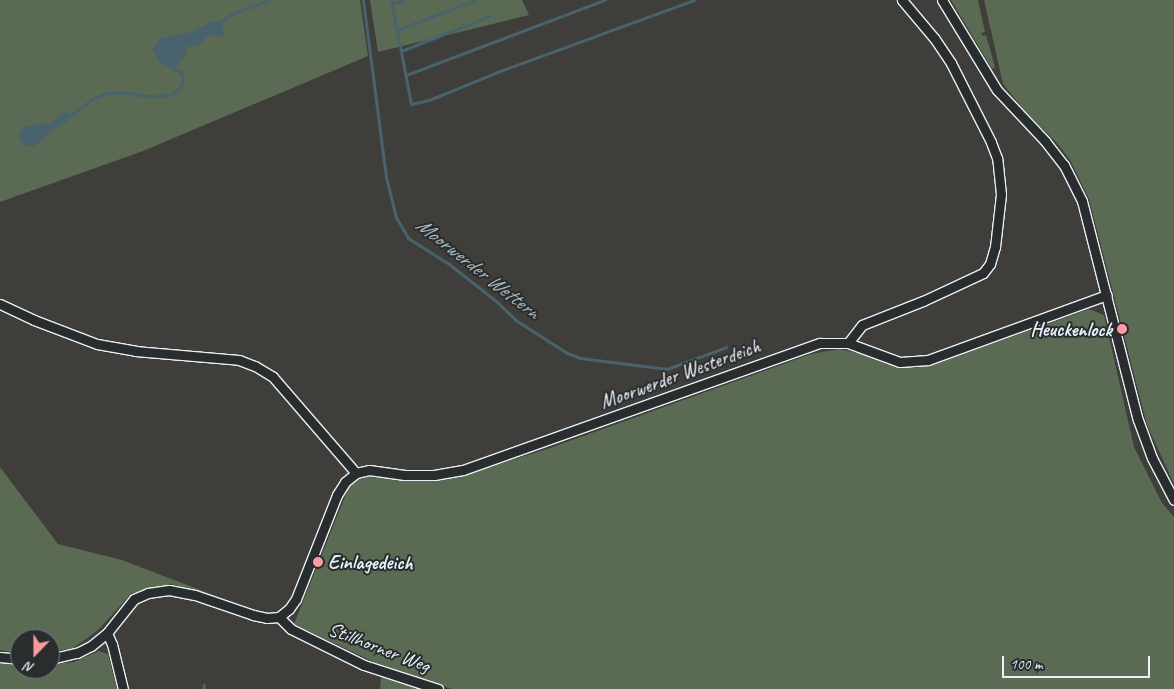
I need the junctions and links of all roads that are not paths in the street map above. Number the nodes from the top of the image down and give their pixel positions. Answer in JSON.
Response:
{"nodes":[{"id":1,"x":902,"y":0,"type":"edge"},
{"id":2,"x":942,"y":0,"type":"edge"},
{"id":3,"x":1107,"y":294,"type":"junction"},
{"id":4,"x":0,"y":304,"type":"edge"},
{"id":5,"x":848,"y":343,"type":"junction"},
{"id":6,"x":356,"y":473,"type":"junction"},
{"id":7,"x":1174,"y":500,"type":"edge"},
{"id":8,"x":279,"y":617,"type":"junction"},
{"id":9,"x":107,"y":632,"type":"junction"},
{"id":10,"x":60,"y":657,"type":"edge"},
{"id":11,"x":123,"y":689,"type":"edge"},
{"id":12,"x":438,"y":689,"type":"edge"}],
"edges":[{"from":1,"to":5,"type":"street"},
{"from":2,"to":3,"type":"street"},
{"from":3,"to":5,"type":"street"},
{"from":3,"to":7,"type":"street"},
{"from":4,"to":6,"type":"street"},
{"from":5,"to":6,"type":"street","name":"Moorwerder Westerdeich"},
{"from":6,"to":8,"type":"street"},
{"from":8,"to":9,"type":"street"},
{"from":8,"to":12,"type":"street","name":"Stillhorner Weg"},
{"from":9,"to":10,"type":"street"},
{"from":9,"to":11,"type":"street"}]}
